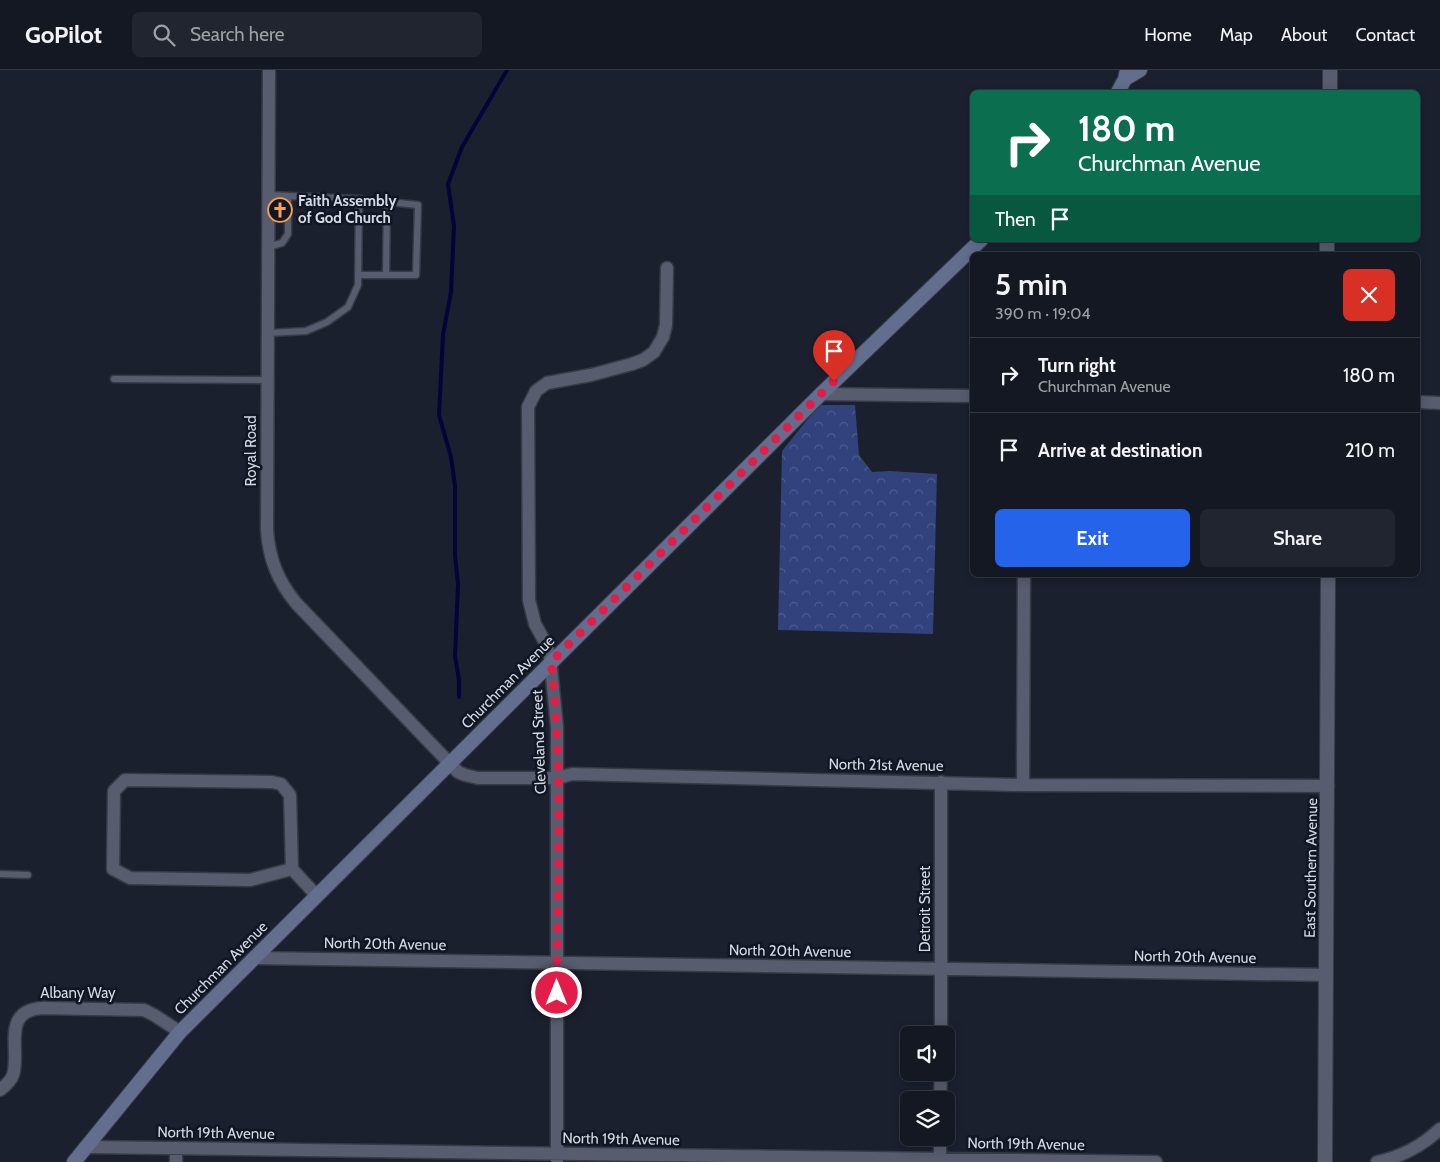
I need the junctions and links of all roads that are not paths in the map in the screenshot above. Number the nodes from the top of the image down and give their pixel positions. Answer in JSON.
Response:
{"nodes":[{"id":1,"x":269,"y":70,"type":"edge"},
{"id":2,"x":1140,"y":70,"type":"edge"},
{"id":3,"x":1330,"y":70,"type":"edge"},
{"id":4,"x":1126,"y":75,"type":"edge"},
{"id":5,"x":1119,"y":90,"type":"edge"},
{"id":6,"x":1330,"y":90,"type":"edge"},
{"id":7,"x":268,"y":195,"type":"junction"},
{"id":8,"x":288,"y":197,"type":"junction"},
{"id":9,"x":359,"y":199,"type":"junction"},
{"id":10,"x":387,"y":202,"type":"junction"},
{"id":11,"x":979,"y":242,"type":"edge"},
{"id":12,"x":268,"y":246,"type":"junction"},
{"id":13,"x":667,"y":268,"type":"dead end"},
{"id":14,"x":358,"y":275,"type":"junction"},
{"id":15,"x":386,"y":275,"type":"junction"},
{"id":16,"x":268,"y":333,"type":"junction"},
{"id":17,"x":114,"y":378,"type":"dead end"},
{"id":18,"x":268,"y":380,"type":"junction"},
{"id":19,"x":821,"y":394,"type":"junction"},
{"id":20,"x":970,"y":396,"type":"edge"},
{"id":21,"x":1420,"y":402,"type":"edge"},
{"id":22,"x":1440,"y":403,"type":"edge"},
{"id":23,"x":1024,"y":577,"type":"edge"},
{"id":24,"x":1328,"y":577,"type":"edge"},
{"id":25,"x":551,"y":662,"type":"junction"},
{"id":26,"x":449,"y":764,"type":"junction"},
{"id":27,"x":558,"y":778,"type":"junction"},
{"id":28,"x":941,"y":782,"type":"junction"},
{"id":29,"x":1023,"y":784,"type":"junction"},
{"id":30,"x":1328,"y":786,"type":"junction"},
{"id":31,"x":292,"y":869,"type":"junction"},
{"id":32,"x":0,"y":874,"type":"edge"},
{"id":33,"x":28,"y":875,"type":"dead end"},
{"id":34,"x":316,"y":896,"type":"junction"},
{"id":35,"x":254,"y":958,"type":"junction"},
{"id":36,"x":557,"y":963,"type":"junction"},
{"id":37,"x":941,"y":969,"type":"junction"},
{"id":38,"x":1326,"y":975,"type":"junction"},
{"id":39,"x":941,"y":1026,"type":"edge"},
{"id":40,"x":180,"y":1032,"type":"junction"},
{"id":41,"x":0,"y":1090,"type":"edge"},
{"id":42,"x":1440,"y":1129,"type":"edge"},
{"id":43,"x":940,"y":1146,"type":"edge"},
{"id":44,"x":87,"y":1147,"type":"junction"},
{"id":45,"x":176,"y":1148,"type":"junction"},
{"id":46,"x":557,"y":1158,"type":"edge"},
{"id":47,"x":940,"y":1159,"type":"junction"},
{"id":48,"x":74,"y":1162,"type":"edge"},
{"id":49,"x":176,"y":1162,"type":"edge"},
{"id":50,"x":1156,"y":1162,"type":"edge"},
{"id":51,"x":1325,"y":1162,"type":"edge"},
{"id":52,"x":1377,"y":1162,"type":"edge"}],
"edges":[{"from":1,"to":7,"type":"street","name":"Royal Road"},
{"from":2,"to":4,"type":"main road"},
{"from":3,"to":6,"type":"street"},
{"from":4,"to":5,"type":"main road"},
{"from":7,"to":8,"type":"lane"},
{"from":7,"to":12,"type":"street","name":"Royal Road"},
{"from":8,"to":9,"type":"lane"},
{"from":8,"to":12,"type":"lane"},
{"from":9,"to":10,"type":"lane"},
{"from":9,"to":14,"type":"lane"},
{"from":10,"to":15,"type":"lane"},
{"from":10,"to":15,"type":"lane"},
{"from":11,"to":19,"type":"main road","name":"Churchman Avenue"},
{"from":12,"to":16,"type":"street","name":"Royal Road"},
{"from":13,"to":25,"type":"street","name":"Cleveland Street"},
{"from":14,"to":15,"type":"lane"},
{"from":14,"to":16,"type":"lane"},
{"from":16,"to":18,"type":"street","name":"Royal Road"},
{"from":17,"to":18,"type":"lane"},
{"from":18,"to":26,"type":"street","name":"Royal Road"},
{"from":19,"to":20,"type":"street"},
{"from":19,"to":25,"type":"main road","name":"Churchman Avenue"},
{"from":21,"to":22,"type":"street"},
{"from":23,"to":29,"type":"street"},
{"from":24,"to":30,"type":"street","name":"East Southern Avenue"},
{"from":25,"to":26,"type":"main road","name":"Churchman Avenue"},
{"from":25,"to":27,"type":"street","name":"Cleveland Street"},
{"from":26,"to":27,"type":"street","name":"North 21st Avenue"},
{"from":26,"to":34,"type":"main road","name":"Churchman Avenue"},
{"from":27,"to":28,"type":"street","name":"North 21st Avenue"},
{"from":27,"to":36,"type":"street","name":"Cleveland Street"},
{"from":28,"to":29,"type":"street","name":"North 21st Avenue"},
{"from":28,"to":37,"type":"street","name":"Detroit Street"},
{"from":29,"to":30,"type":"street","name":"North 21st Avenue"},
{"from":30,"to":38,"type":"street","name":"East Southern Avenue"},
{"from":31,"to":31,"type":"street"},
{"from":31,"to":34,"type":"street"},
{"from":32,"to":33,"type":"lane"},
{"from":34,"to":35,"type":"main road","name":"Churchman Avenue"},
{"from":35,"to":36,"type":"street","name":"North 20th Avenue"},
{"from":35,"to":40,"type":"main road","name":"Churchman Avenue"},
{"from":36,"to":37,"type":"street","name":"North 20th Avenue"},
{"from":36,"to":46,"type":"street","name":"Cleveland Street"},
{"from":37,"to":38,"type":"street","name":"North 20th Avenue"},
{"from":37,"to":39,"type":"street","name":"Detroit Street"},
{"from":38,"to":51,"type":"street","name":"East Southern Avenue"},
{"from":40,"to":41,"type":"street","name":"Albany Way"},
{"from":40,"to":44,"type":"main road","name":"Churchman Avenue"},
{"from":42,"to":52,"type":"street"},
{"from":43,"to":47,"type":"street"},
{"from":44,"to":45,"type":"street","name":"North 19th Avenue"},
{"from":44,"to":48,"type":"main road","name":"Churchman Avenue"},
{"from":45,"to":46,"type":"street","name":"North 19th Avenue"},
{"from":45,"to":49,"type":"street"},
{"from":46,"to":47,"type":"street","name":"North 19th Avenue"},
{"from":47,"to":50,"type":"street","name":"North 19th Avenue"}]}
